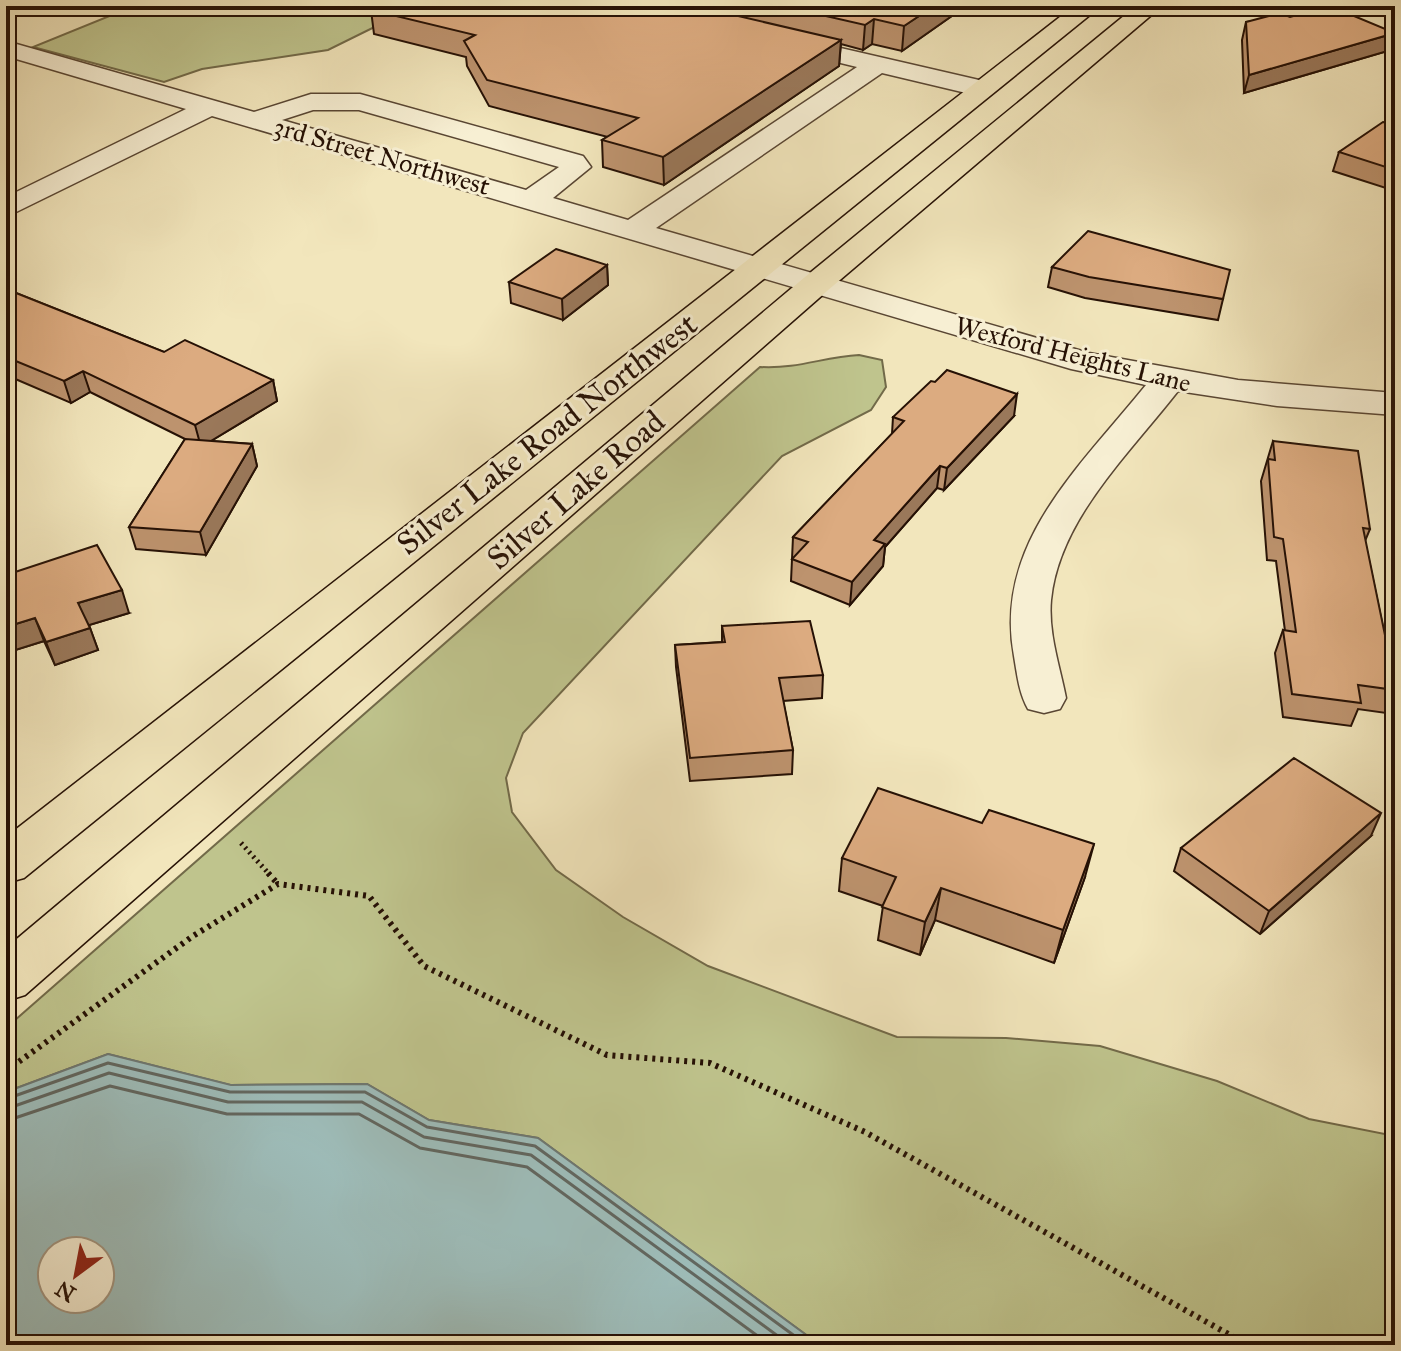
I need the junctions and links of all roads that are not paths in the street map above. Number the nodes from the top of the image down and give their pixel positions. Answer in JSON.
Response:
{"nodes":[{"id":1,"x":1089,"y":6,"type":"edge"},
{"id":2,"x":1150,"y":6,"type":"edge"},
{"id":3,"x":754,"y":35,"type":"edge"},
{"id":4,"x":6,"y":48,"type":"edge"},
{"id":5,"x":877,"y":65,"type":"junction"},
{"id":6,"x":983,"y":89,"type":"junction"},
{"id":7,"x":210,"y":107,"type":"junction"},
{"id":8,"x":255,"y":120,"type":"junction"},
{"id":9,"x":532,"y":200,"type":"junction"},
{"id":10,"x":6,"y":208,"type":"edge"},
{"id":11,"x":635,"y":229,"type":"junction"},
{"id":12,"x":759,"y":266,"type":"junction"},
{"id":13,"x":816,"y":284,"type":"junction"},
{"id":14,"x":1168,"y":381,"type":"junction"},
{"id":15,"x":1395,"y":404,"type":"edge"},
{"id":16,"x":1044,"y":698,"type":"dead end"},
{"id":17,"x":6,"y":864,"type":"edge"},
{"id":18,"x":6,"y":979,"type":"edge"}],
"edges":[{"from":1,"to":6,"type":"main road","name":"Silver Lake Road Northwest"},
{"from":2,"to":13,"type":"main road","name":"Silver Lake Road"},
{"from":3,"to":5,"type":"street"},
{"from":4,"to":7,"type":"street","name":"3rd Street Northwest"},
{"from":5,"to":6,"type":"street"},
{"from":5,"to":11,"type":"street"},
{"from":6,"to":12,"type":"main road","name":"Silver Lake Road Northwest"},
{"from":7,"to":8,"type":"street","name":"3rd Street Northwest"},
{"from":7,"to":10,"type":"street"},
{"from":8,"to":9,"type":"street","name":"3rd Street Northwest"},
{"from":8,"to":9,"type":"street"},
{"from":9,"to":11,"type":"street","name":"3rd Street Northwest"},
{"from":11,"to":12,"type":"street","name":"3rd Street Northwest"},
{"from":12,"to":13,"type":"street","name":"Wexford Heights Lane"},
{"from":12,"to":17,"type":"main road","name":"Silver Lake Road Northwest"},
{"from":13,"to":14,"type":"street","name":"Wexford Heights Lane"},
{"from":13,"to":18,"type":"main road","name":"Silver Lake Road"},
{"from":14,"to":15,"type":"street","name":"Wexford Heights Lane"},
{"from":14,"to":16,"type":"street"}]}
